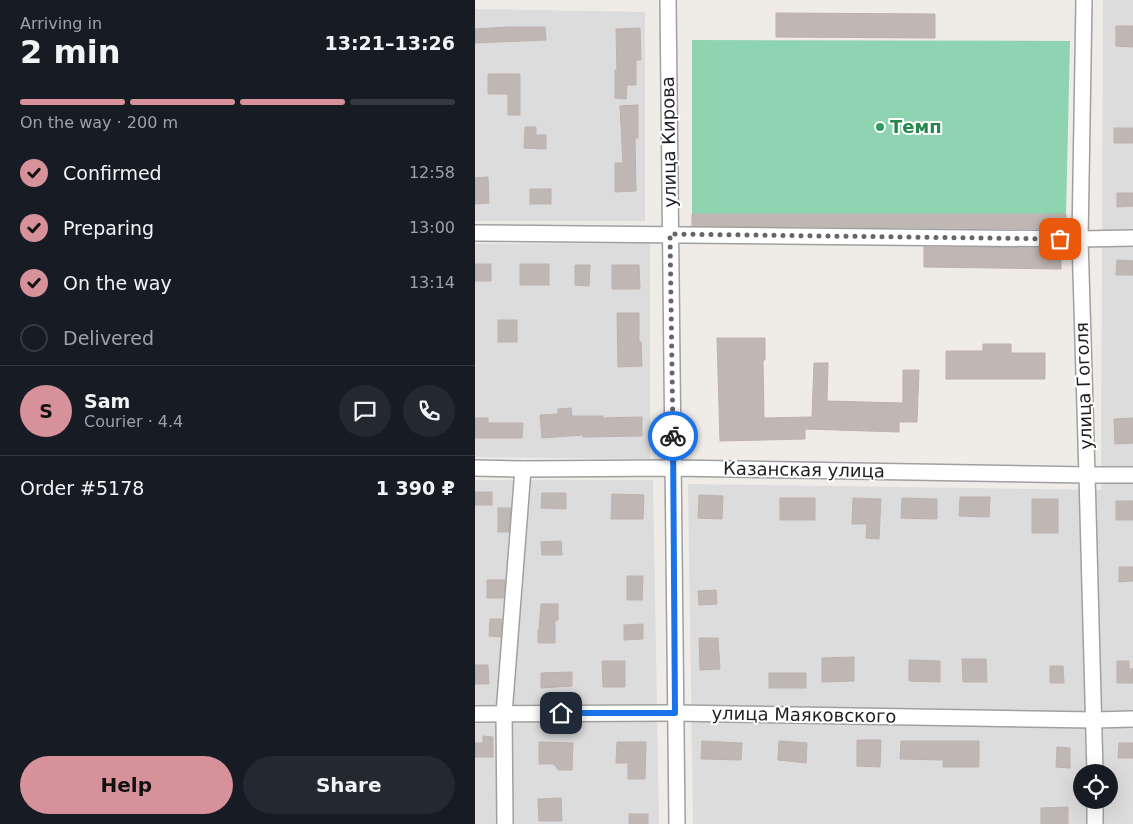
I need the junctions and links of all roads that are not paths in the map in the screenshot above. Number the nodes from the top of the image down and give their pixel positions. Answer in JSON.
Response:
{"nodes":[{"id":1,"x":667,"y":0,"type":"edge"},
{"id":2,"x":1084,"y":0,"type":"edge"},
{"id":3,"x":475,"y":233,"type":"edge"},
{"id":4,"x":670,"y":234,"type":"junction"},
{"id":5,"x":1133,"y":238,"type":"edge"},
{"id":6,"x":1080,"y":239,"type":"junction"},
{"id":7,"x":475,"y":468,"type":"edge"},
{"id":8,"x":673,"y":468,"type":"junction"},
{"id":9,"x":523,"y":469,"type":"junction"},
{"id":10,"x":1087,"y":475,"type":"junction"},
{"id":11,"x":1133,"y":475,"type":"edge"},
{"id":12,"x":675,"y":713,"type":"junction"},
{"id":13,"x":475,"y":714,"type":"edge"},
{"id":14,"x":504,"y":714,"type":"junction"},
{"id":15,"x":1133,"y":719,"type":"edge"},
{"id":16,"x":1094,"y":720,"type":"junction"},
{"id":17,"x":1095,"y":764,"type":"edge"},
{"id":18,"x":1095,"y":809,"type":"edge"},
{"id":19,"x":505,"y":824,"type":"edge"},
{"id":20,"x":677,"y":824,"type":"edge"},
{"id":21,"x":1095,"y":824,"type":"edge"}],
"edges":[{"from":1,"to":4,"type":"street","name":"улица Кирова"},
{"from":2,"to":6,"type":"street","name":"улица Гоголя"},
{"from":3,"to":4,"type":"street"},
{"from":4,"to":6,"type":"street"},
{"from":4,"to":8,"type":"street","name":"улица Кирова"},
{"from":5,"to":6,"type":"street"},
{"from":6,"to":10,"type":"street","name":"улица Гоголя"},
{"from":7,"to":9,"type":"street","name":"Казанская улица"},
{"from":8,"to":9,"type":"street","name":"Казанская улица"},
{"from":8,"to":10,"type":"street","name":"Казанская улица"},
{"from":8,"to":12,"type":"street","name":"улица Кирова"},
{"from":9,"to":14,"type":"street"},
{"from":10,"to":11,"type":"street","name":"Казанская улица"},
{"from":10,"to":16,"type":"street","name":"улица Гоголя"},
{"from":12,"to":14,"type":"street","name":"улица Маяковского"},
{"from":12,"to":16,"type":"street","name":"улица Маяковского"},
{"from":12,"to":20,"type":"street","name":"улица Кирова"},
{"from":13,"to":14,"type":"street","name":"улица Маяковского"},
{"from":14,"to":19,"type":"street"},
{"from":15,"to":16,"type":"street","name":"улица Маяковского"},
{"from":16,"to":17,"type":"street","name":"улица Гоголя"},
{"from":18,"to":21,"type":"street"}]}
